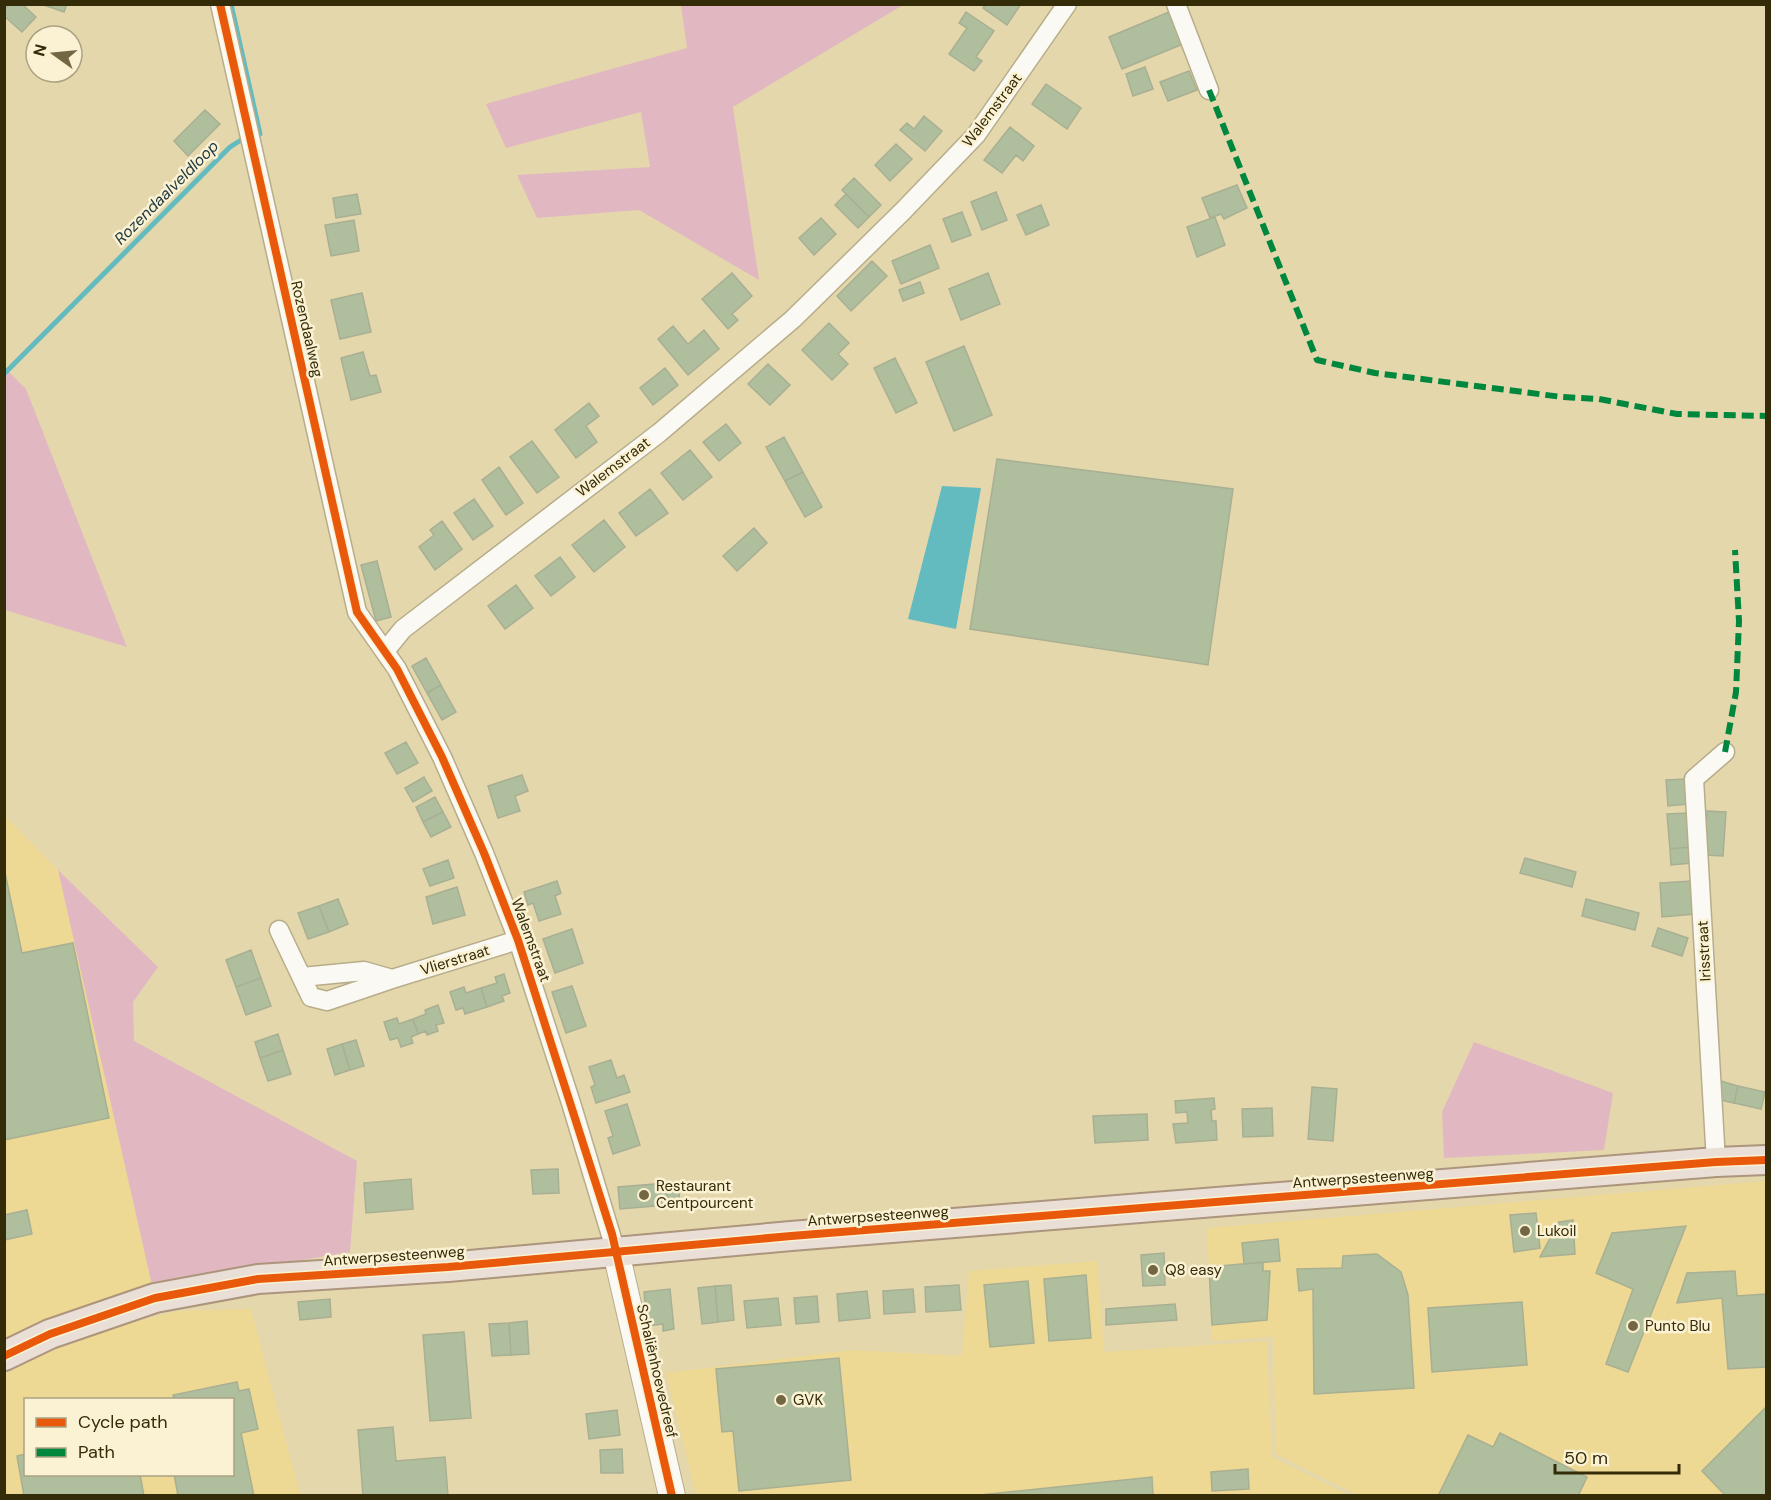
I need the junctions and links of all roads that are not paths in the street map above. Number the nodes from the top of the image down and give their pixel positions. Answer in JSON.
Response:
{"nodes":[{"id":1,"x":220,"y":4,"type":"edge"},
{"id":2,"x":1067,"y":4,"type":"edge"},
{"id":3,"x":1176,"y":4,"type":"edge"},
{"id":4,"x":1209,"y":90,"type":"dead end"},
{"id":5,"x":385,"y":651,"type":"junction"},
{"id":6,"x":1725,"y":752,"type":"dead end"},
{"id":7,"x":279,"y":930,"type":"dead end"},
{"id":8,"x":518,"y":940,"type":"junction"},
{"id":9,"x":302,"y":977,"type":"junction"},
{"id":10,"x":392,"y":979,"type":"junction"},
{"id":11,"x":1767,"y":1160,"type":"edge"},
{"id":12,"x":1716,"y":1162,"type":"junction"},
{"id":13,"x":616,"y":1252,"type":"junction"},
{"id":14,"x":4,"y":1356,"type":"edge"},
{"id":15,"x":672,"y":1496,"type":"edge"}],
"edges":[{"from":1,"to":5,"type":"street","name":"Rozendaalweg"},
{"from":2,"to":5,"type":"street","name":"Walemstraat"},
{"from":3,"to":4,"type":"street"},
{"from":5,"to":8,"type":"street","name":"Walemstraat"},
{"from":6,"to":12,"type":"street","name":"Irisstraat"},
{"from":7,"to":9,"type":"street","name":"Vlierstraat"},
{"from":8,"to":10,"type":"street","name":"Vlierstraat"},
{"from":8,"to":13,"type":"street","name":"Walemstraat"},
{"from":9,"to":10,"type":"street"},
{"from":9,"to":10,"type":"street","name":"Vlierstraat"},
{"from":11,"to":12,"type":"main road","name":"Antwerpsesteenweg"},
{"from":12,"to":13,"type":"main road","name":"Antwerpsesteenweg"},
{"from":13,"to":14,"type":"main road","name":"Antwerpsesteenweg"},
{"from":13,"to":15,"type":"street","name":"Schaliënhoevedreef"}]}
